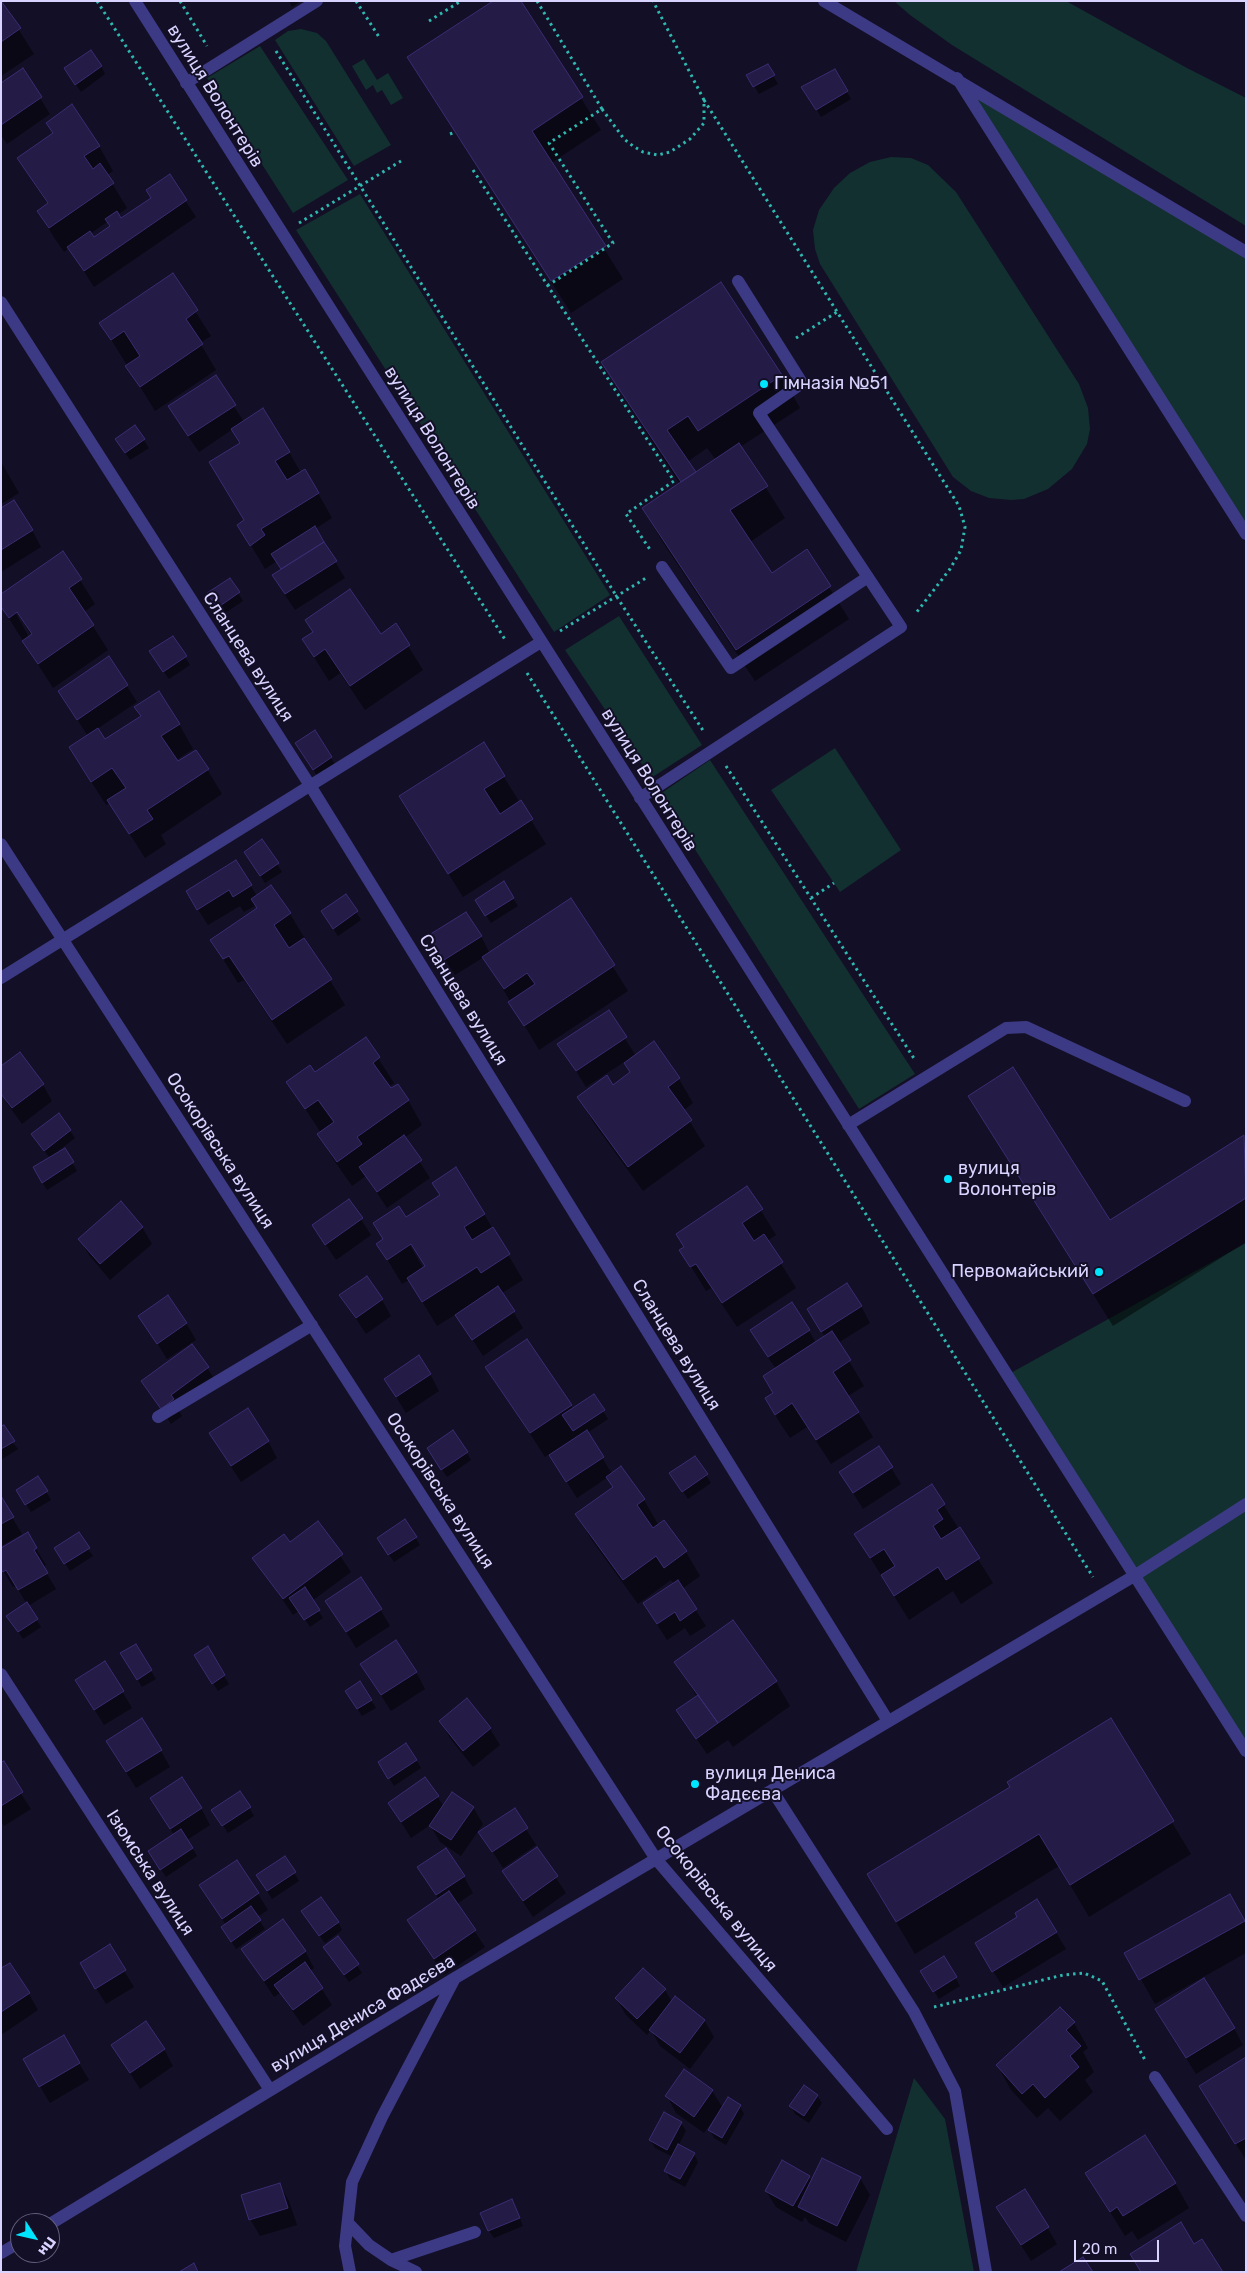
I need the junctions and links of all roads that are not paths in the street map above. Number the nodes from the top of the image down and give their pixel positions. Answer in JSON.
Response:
{"nodes":[{"id":1,"x":135,"y":1,"type":"edge"},
{"id":2,"x":317,"y":1,"type":"edge"},
{"id":3,"x":824,"y":1,"type":"edge"},
{"id":4,"x":957,"y":78,"type":"junction"},
{"id":5,"x":186,"y":83,"type":"junction"},
{"id":6,"x":1246,"y":252,"type":"edge"},
{"id":7,"x":738,"y":282,"type":"dead end"},
{"id":8,"x":1,"y":302,"type":"edge"},
{"id":9,"x":1246,"y":534,"type":"edge"},
{"id":10,"x":662,"y":568,"type":"road end"},
{"id":11,"x":868,"y":578,"type":"junction"},
{"id":12,"x":541,"y":642,"type":"junction"},
{"id":13,"x":310,"y":787,"type":"junction"},
{"id":14,"x":640,"y":798,"type":"junction"},
{"id":15,"x":1,"y":844,"type":"edge"},
{"id":16,"x":62,"y":939,"type":"junction"},
{"id":17,"x":1,"y":978,"type":"edge"},
{"id":18,"x":1186,"y":1101,"type":"dead end"},
{"id":19,"x":848,"y":1124,"type":"junction"},
{"id":20,"x":312,"y":1326,"type":"junction"},
{"id":21,"x":158,"y":1417,"type":"dead end"},
{"id":22,"x":1246,"y":1504,"type":"edge"},
{"id":23,"x":1134,"y":1576,"type":"junction"},
{"id":24,"x":1,"y":1674,"type":"edge"},
{"id":25,"x":888,"y":1722,"type":"junction"},
{"id":26,"x":1246,"y":1751,"type":"edge"},
{"id":27,"x":772,"y":1790,"type":"junction"},
{"id":28,"x":656,"y":1859,"type":"junction"},
{"id":29,"x":455,"y":1978,"type":"junction"},
{"id":30,"x":1155,"y":2077,"type":"road end"},
{"id":31,"x":270,"y":2090,"type":"junction"},
{"id":32,"x":887,"y":2129,"type":"dead end"},
{"id":33,"x":1246,"y":2216,"type":"edge"},
{"id":34,"x":60,"y":2218,"type":"edge"},
{"id":35,"x":348,"y":2223,"type":"junction"},
{"id":36,"x":475,"y":2232,"type":"dead end"},
{"id":37,"x":391,"y":2260,"type":"junction"},
{"id":38,"x":350,"y":2272,"type":"edge"},
{"id":39,"x":416,"y":2272,"type":"edge"},
{"id":40,"x":986,"y":2272,"type":"edge"}],
"edges":[{"from":1,"to":5,"type":"street","name":"вулиця Волонтерів"},
{"from":2,"to":5,"type":"street"},
{"from":3,"to":4,"type":"street"},
{"from":4,"to":6,"type":"street"},
{"from":4,"to":9,"type":"street"},
{"from":5,"to":12,"type":"street","name":"вулиця Волонтерів"},
{"from":7,"to":11,"type":"street"},
{"from":8,"to":13,"type":"street","name":"Сланцева вулиця"},
{"from":10,"to":11,"type":"street"},
{"from":11,"to":14,"type":"street"},
{"from":12,"to":13,"type":"street"},
{"from":12,"to":14,"type":"street","name":"вулиця Волонтерів"},
{"from":13,"to":16,"type":"street"},
{"from":13,"to":25,"type":"street","name":"Сланцева вулиця"},
{"from":14,"to":19,"type":"street","name":"вулиця Волонтерів"},
{"from":15,"to":16,"type":"street","name":"Осокорівська вулиця"},
{"from":16,"to":17,"type":"street"},
{"from":16,"to":20,"type":"street","name":"Осокорівська вулиця"},
{"from":18,"to":19,"type":"street"},
{"from":19,"to":23,"type":"street","name":"вулиця Волонтерів"},
{"from":20,"to":21,"type":"street"},
{"from":20,"to":28,"type":"street","name":"Осокорівська вулиця"},
{"from":22,"to":23,"type":"street","name":"вулиця Дениса Фадєєва"},
{"from":23,"to":25,"type":"street","name":"вулиця Дениса Фадєєва"},
{"from":23,"to":26,"type":"street","name":"вулиця Волонтерів"},
{"from":24,"to":31,"type":"street","name":"Ізюмська вулиця"},
{"from":25,"to":27,"type":"street","name":"вулиця Дениса Фадєєва"},
{"from":27,"to":28,"type":"street","name":"вулиця Дениса Фадєєва"},
{"from":27,"to":40,"type":"street"},
{"from":28,"to":29,"type":"street","name":"вулиця Дениса Фадєєва"},
{"from":28,"to":32,"type":"street","name":"Осокорівська вулиця"},
{"from":29,"to":31,"type":"street","name":"вулиця Дениса Фадєєва"},
{"from":29,"to":35,"type":"street"},
{"from":30,"to":33,"type":"street"},
{"from":31,"to":34,"type":"street","name":"вулиця Дениса Фадєєва"},
{"from":35,"to":37,"type":"street"},
{"from":35,"to":38,"type":"street"},
{"from":36,"to":37,"type":"street"},
{"from":37,"to":39,"type":"street"}]}
